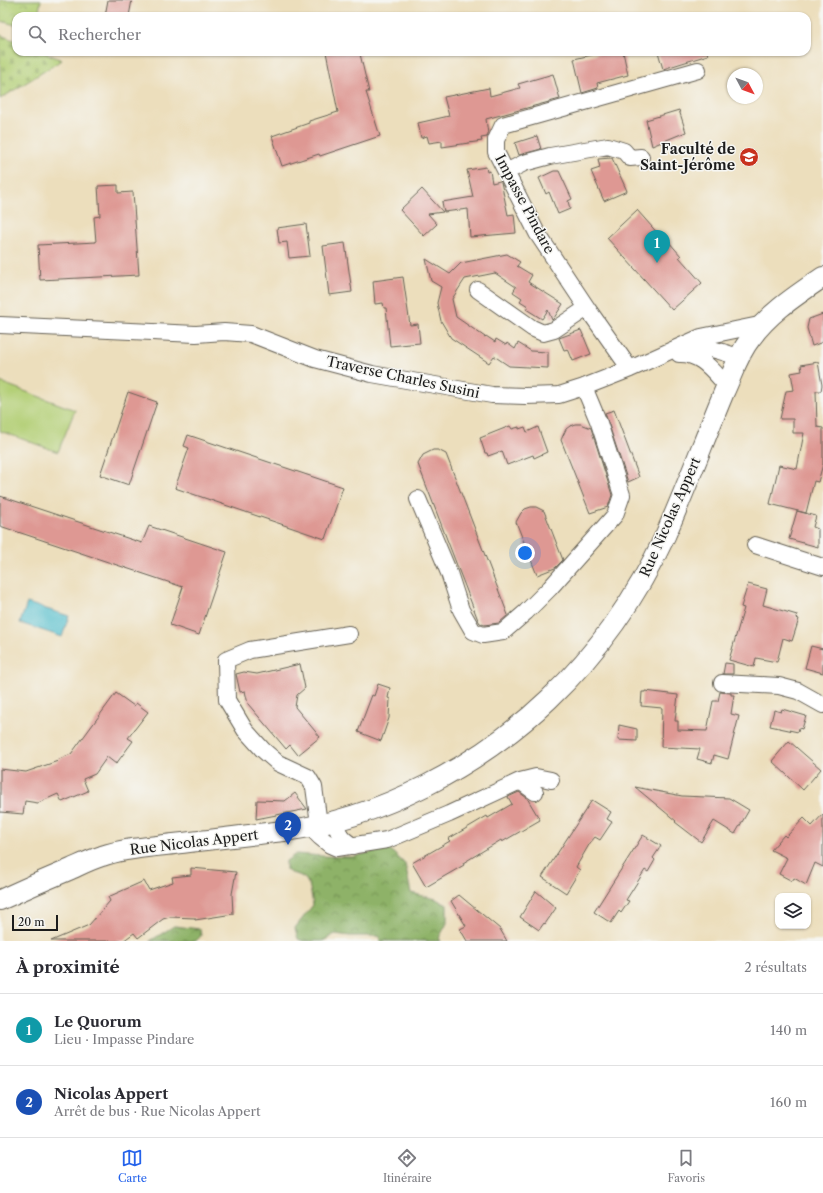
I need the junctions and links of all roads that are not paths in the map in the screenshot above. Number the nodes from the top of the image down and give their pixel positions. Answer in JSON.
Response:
{"nodes":[{"id":1,"x":698,"y":70,"type":"dead end"},
{"id":2,"x":641,"y":157,"type":"dead end"},
{"id":3,"x":506,"y":172,"type":"junction"},
{"id":4,"x":823,"y":277,"type":"edge"},
{"id":5,"x":478,"y":290,"type":"dead end"},
{"id":6,"x":587,"y":308,"type":"junction"},
{"id":7,"x":764,"y":324,"type":"junction"},
{"id":8,"x":0,"y":325,"type":"edge"},
{"id":9,"x":659,"y":355,"type":"junction"},
{"id":10,"x":738,"y":357,"type":"junction"},
{"id":11,"x":630,"y":369,"type":"junction"},
{"id":12,"x":727,"y":386,"type":"junction"},
{"id":13,"x":584,"y":387,"type":"junction"},
{"id":14,"x":418,"y":499,"type":"dead end"},
{"id":15,"x":755,"y":545,"type":"dead end"},
{"id":16,"x":823,"y":567,"type":"edge"},
{"id":17,"x":349,"y":634,"type":"dead end"},
{"id":18,"x":722,"y":683,"type":"dead end"},
{"id":19,"x":823,"y":705,"type":"edge"},
{"id":20,"x":551,"y":780,"type":"dead end"},
{"id":21,"x":520,"y":781,"type":"junction"},
{"id":22,"x":535,"y":792,"type":"dead end"},
{"id":23,"x":321,"y":824,"type":"junction"},
{"id":24,"x":353,"y":846,"type":"junction"},
{"id":25,"x":0,"y":900,"type":"edge"}],
"edges":[{"from":1,"to":3,"type":"street","name":"Impasse Pindare"},
{"from":2,"to":3,"type":"street"},
{"from":3,"to":6,"type":"street","name":"Impasse Pindare"},
{"from":4,"to":7,"type":"street"},
{"from":5,"to":6,"type":"street"},
{"from":6,"to":11,"type":"street","name":"Impasse Pindare"},
{"from":7,"to":9,"type":"street","name":"Traverse Charles Susini"},
{"from":7,"to":10,"type":"street","name":"Rue Nicolas Appert"},
{"from":8,"to":13,"type":"street","name":"Traverse Charles Susini"},
{"from":9,"to":10,"type":"street","name":"Traverse Charles Susini"},
{"from":9,"to":11,"type":"street","name":"Traverse Charles Susini"},
{"from":9,"to":12,"type":"street","name":"Traverse Charles Susini"},
{"from":10,"to":12,"type":"street","name":"Rue Nicolas Appert"},
{"from":11,"to":13,"type":"street","name":"Traverse Charles Susini"},
{"from":12,"to":23,"type":"street","name":"Rue Nicolas Appert"},
{"from":13,"to":14,"type":"street"},
{"from":15,"to":16,"type":"street"},
{"from":17,"to":23,"type":"street"},
{"from":18,"to":19,"type":"street"},
{"from":20,"to":21,"type":"street"},
{"from":21,"to":22,"type":"street"},
{"from":21,"to":24,"type":"street"},
{"from":23,"to":24,"type":"street"},
{"from":23,"to":24,"type":"street"},
{"from":23,"to":25,"type":"street","name":"Rue Nicolas Appert"}]}
